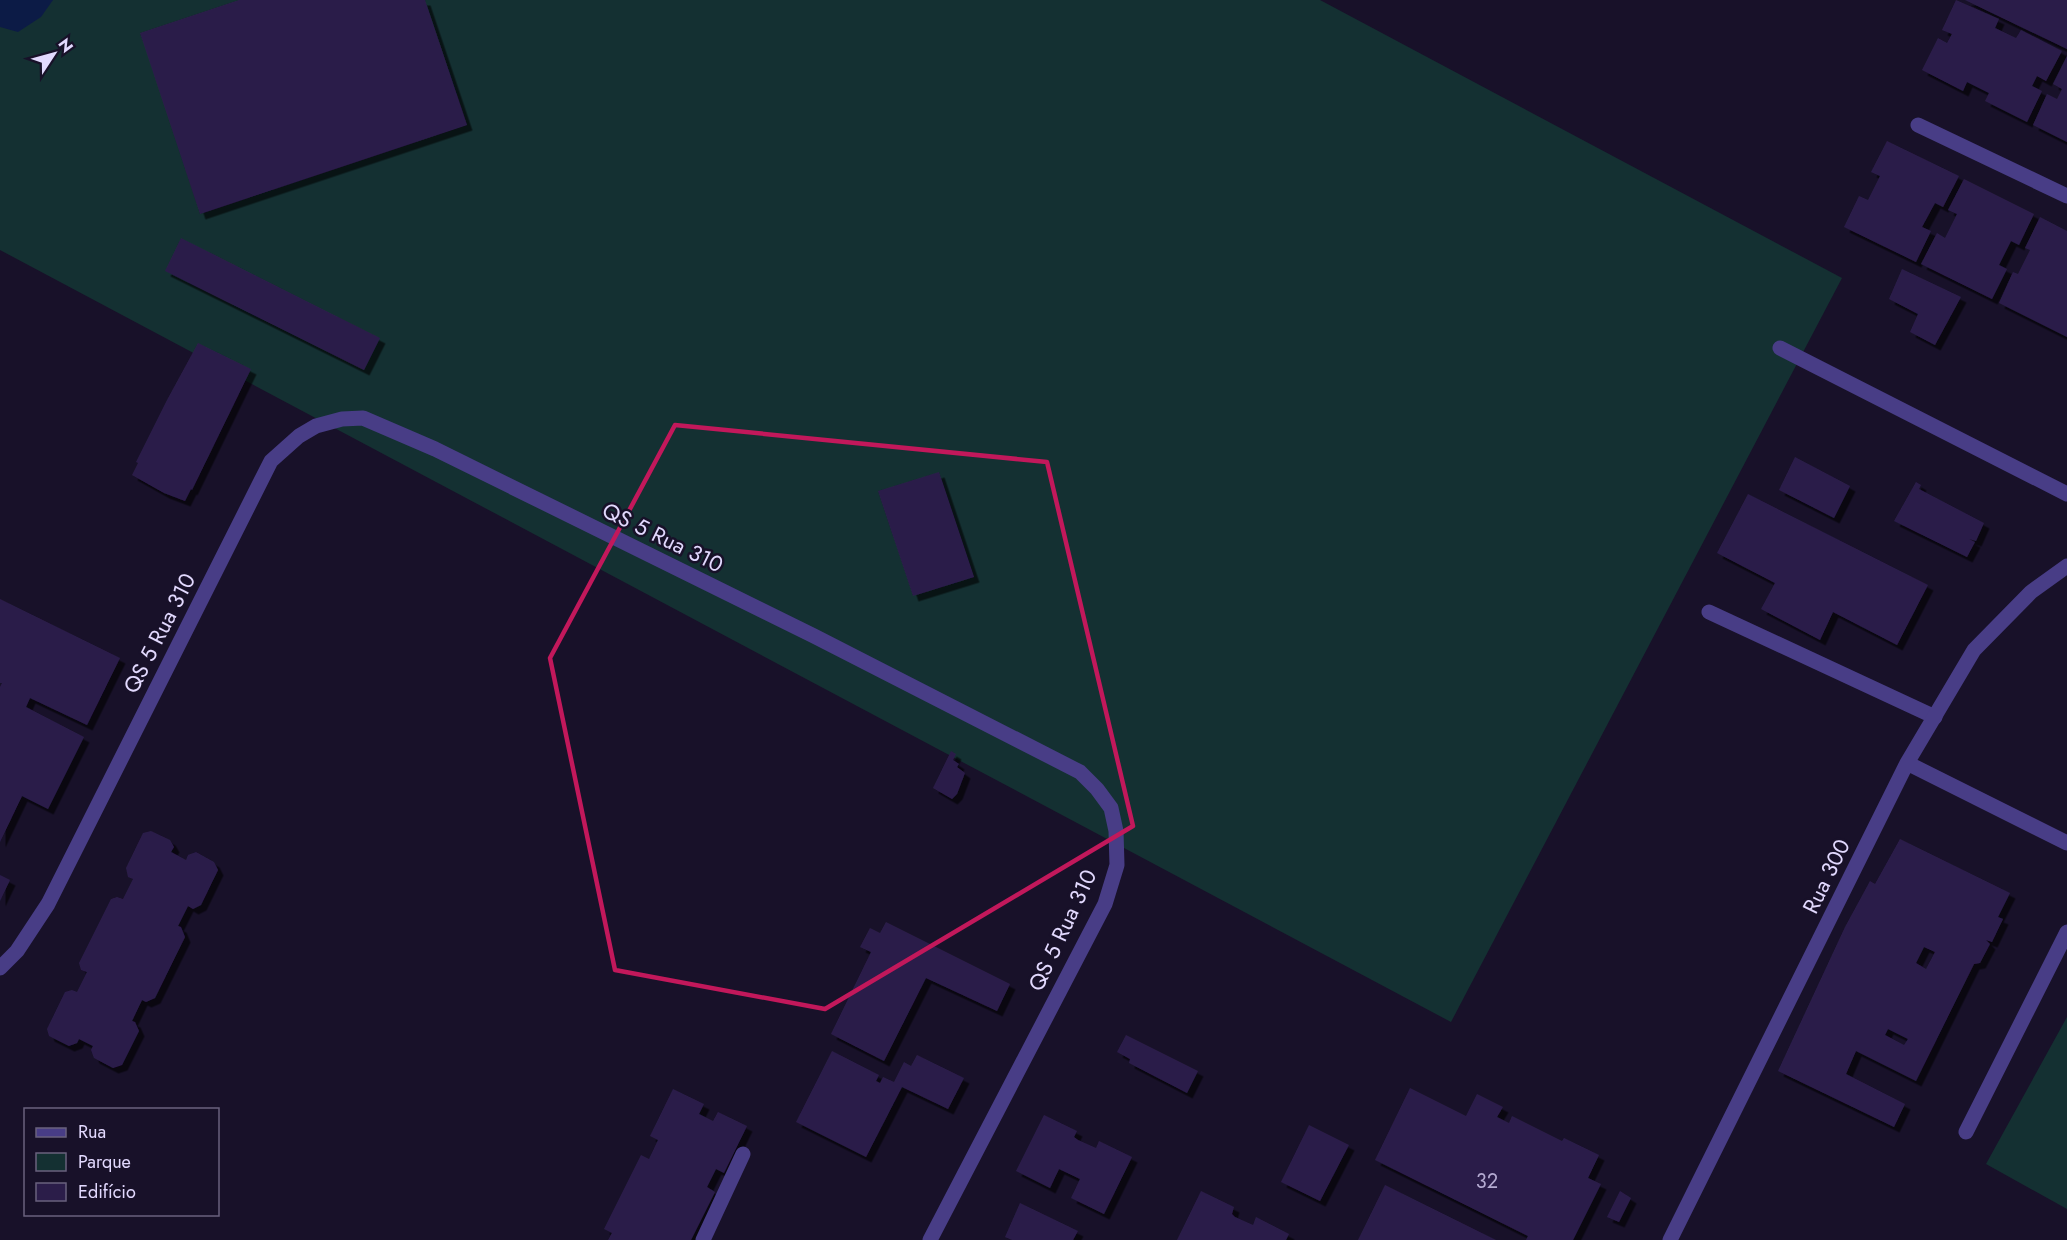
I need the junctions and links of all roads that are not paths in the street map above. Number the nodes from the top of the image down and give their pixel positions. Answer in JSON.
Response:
{"nodes":[{"id":1,"x":1918,"y":125,"type":"dead end"},
{"id":2,"x":2067,"y":196,"type":"edge"},
{"id":3,"x":1780,"y":348,"type":"dead end"},
{"id":4,"x":2067,"y":494,"type":"edge"},
{"id":5,"x":2067,"y":566,"type":"edge"},
{"id":6,"x":1709,"y":612,"type":"dead end"},
{"id":7,"x":1935,"y":717,"type":"junction"},
{"id":8,"x":1907,"y":763,"type":"junction"},
{"id":9,"x":2067,"y":843,"type":"edge"},
{"id":10,"x":2067,"y":933,"type":"edge"},
{"id":11,"x":0,"y":968,"type":"edge"},
{"id":12,"x":1966,"y":1132,"type":"dead end"},
{"id":13,"x":743,"y":1154,"type":"dead end"},
{"id":14,"x":702,"y":1240,"type":"edge"},
{"id":15,"x":930,"y":1240,"type":"edge"},
{"id":16,"x":1670,"y":1240,"type":"edge"}],
"edges":[{"from":1,"to":2,"type":"street"},
{"from":3,"to":4,"type":"street"},
{"from":5,"to":7,"type":"street","name":"Rua 300"},
{"from":6,"to":7,"type":"street"},
{"from":7,"to":8,"type":"street","name":"Rua 300"},
{"from":8,"to":9,"type":"street"},
{"from":8,"to":16,"type":"street","name":"Rua 300"},
{"from":10,"to":12,"type":"street"},
{"from":11,"to":15,"type":"street","name":"QS 5 Rua 310"},
{"from":13,"to":14,"type":"street"}]}
